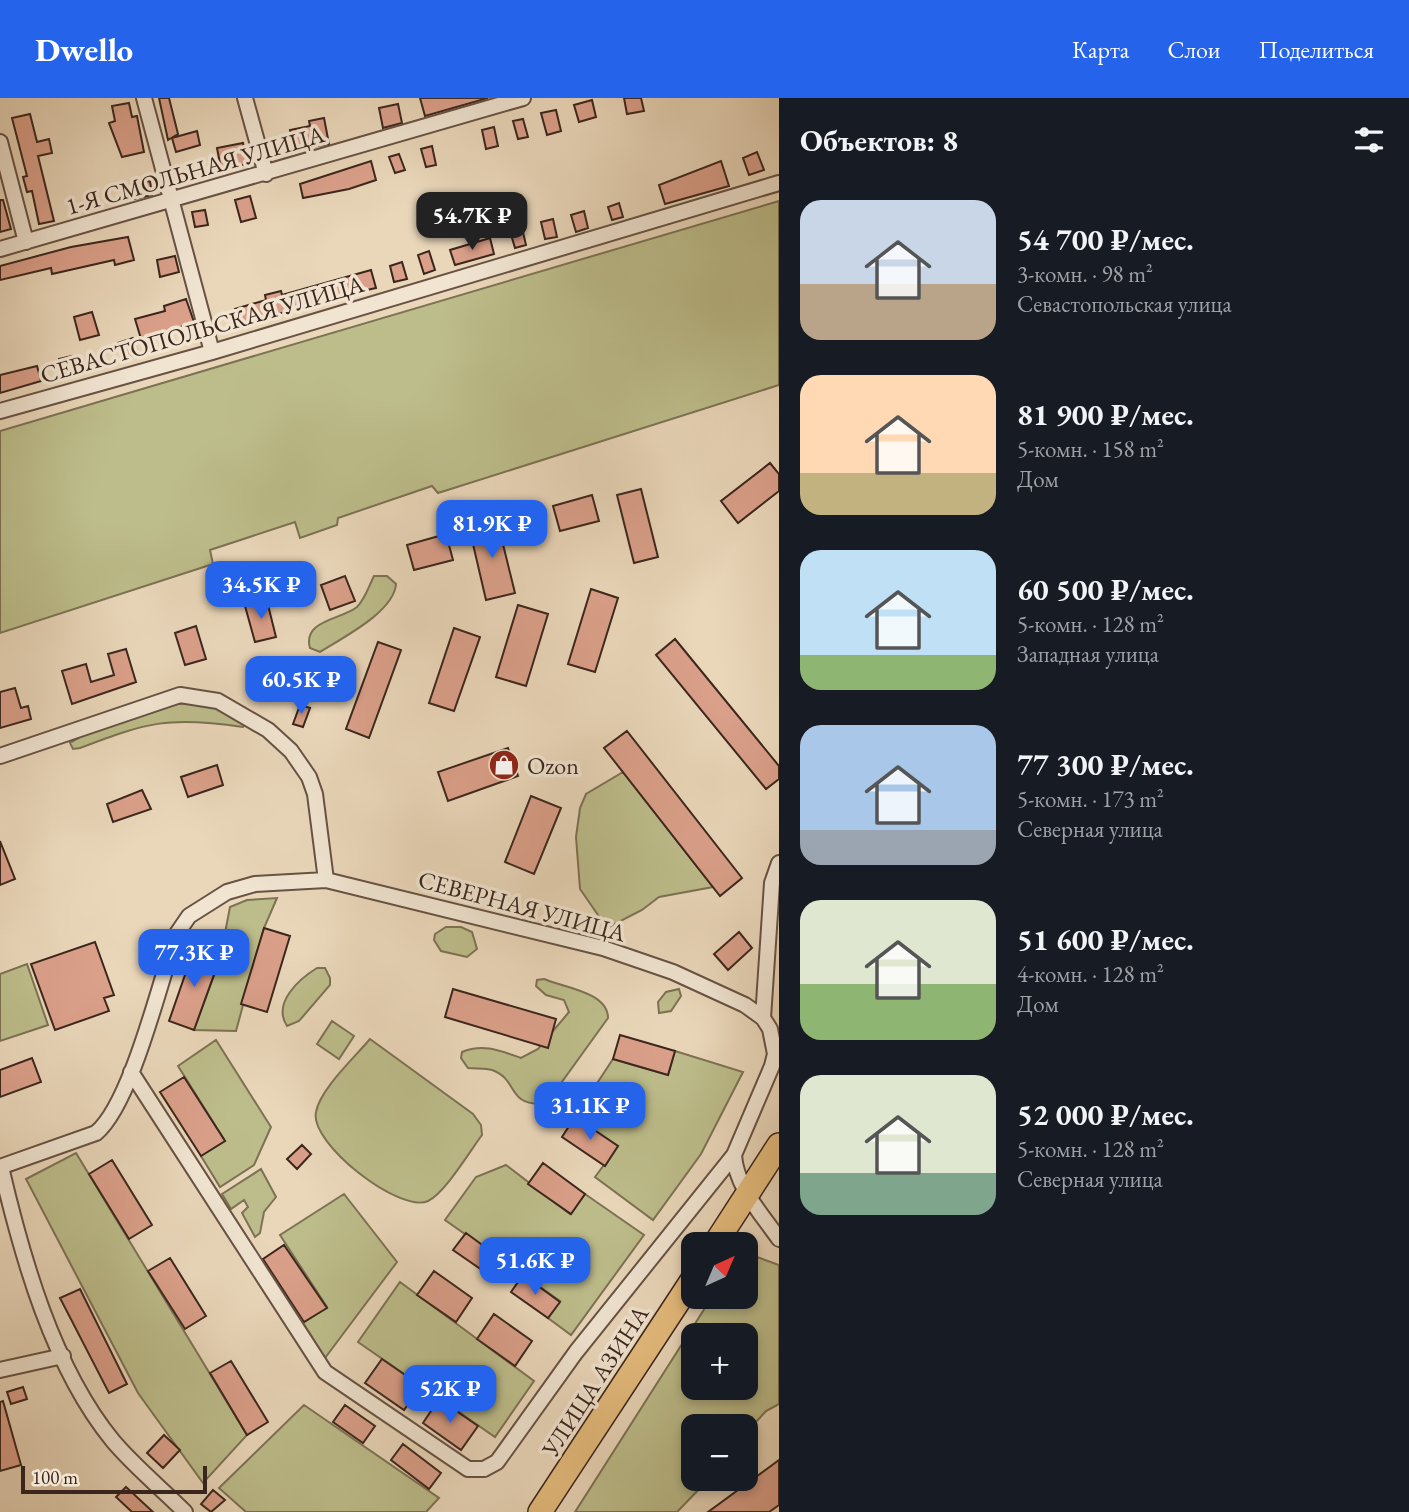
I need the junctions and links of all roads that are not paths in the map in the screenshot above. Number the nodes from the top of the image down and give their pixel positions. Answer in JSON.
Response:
{"nodes":[{"id":1,"x":144,"y":98,"type":"edge"},
{"id":2,"x":245,"y":98,"type":"edge"},
{"id":3,"x":523,"y":98,"type":"edge"},
{"id":4,"x":0,"y":142,"type":"edge"},
{"id":5,"x":266,"y":174,"type":"junction"},
{"id":6,"x":779,"y":183,"type":"edge"},
{"id":7,"x":174,"y":200,"type":"junction"},
{"id":8,"x":26,"y":243,"type":"junction"},
{"id":9,"x":0,"y":249,"type":"edge"},
{"id":10,"x":212,"y":352,"type":"junction"},
{"id":11,"x":0,"y":411,"type":"edge"},
{"id":12,"x":0,"y":755,"type":"edge"},
{"id":13,"x":779,"y":863,"type":"edge"},
{"id":14,"x":326,"y":880,"type":"junction"},
{"id":15,"x":763,"y":1018,"type":"junction"},
{"id":16,"x":131,"y":1072,"type":"junction"},
{"id":17,"x":779,"y":1145,"type":"edge"},
{"id":18,"x":734,"y":1155,"type":"junction"},
{"id":19,"x":0,"y":1167,"type":"edge"},
{"id":20,"x":748,"y":1194,"type":"junction"},
{"id":21,"x":723,"y":1232,"type":"edge"},
{"id":22,"x":779,"y":1239,"type":"edge"},
{"id":23,"x":681,"y":1297,"type":"edge"},
{"id":24,"x":63,"y":1356,"type":"junction"},
{"id":25,"x":0,"y":1370,"type":"edge"},
{"id":26,"x":185,"y":1512,"type":"edge"},
{"id":27,"x":540,"y":1512,"type":"edge"}],
"edges":[{"from":1,"to":7,"type":"street"},
{"from":2,"to":5,"type":"street"},
{"from":3,"to":5,"type":"street","name":"1-Я СМОЛЬНАЯ УЛИЦА"},
{"from":4,"to":8,"type":"street"},
{"from":5,"to":7,"type":"street","name":"1-Я СМОЛЬНАЯ УЛИЦА"},
{"from":6,"to":10,"type":"street","name":"СЕВАСТОПОЛЬСКАЯ УЛИЦА"},
{"from":7,"to":8,"type":"street","name":"1-Я СМОЛЬНАЯ УЛИЦА"},
{"from":7,"to":10,"type":"street"},
{"from":8,"to":9,"type":"street","name":"1-Я СМОЛЬНАЯ УЛИЦА"},
{"from":10,"to":11,"type":"street","name":"СЕВАСТОПОЛЬСКАЯ УЛИЦА"},
{"from":12,"to":14,"type":"street"},
{"from":13,"to":15,"type":"street"},
{"from":14,"to":15,"type":"street","name":"СЕВЕРНАЯ УЛИЦА"},
{"from":14,"to":16,"type":"street","name":"СЕВЕРНАЯ УЛИЦА"},
{"from":15,"to":18,"type":"street"},
{"from":16,"to":18,"type":"street"},
{"from":16,"to":19,"type":"street","name":"СЕВЕРНАЯ УЛИЦА"},
{"from":17,"to":20,"type":"main road"},
{"from":18,"to":20,"type":"street"},
{"from":19,"to":24,"type":"street"},
{"from":20,"to":21,"type":"main road"},
{"from":20,"to":22,"type":"street"},
{"from":23,"to":27,"type":"main road","name":"УЛИЦА АЗИНА"},
{"from":24,"to":25,"type":"street"},
{"from":24,"to":26,"type":"street"}]}
